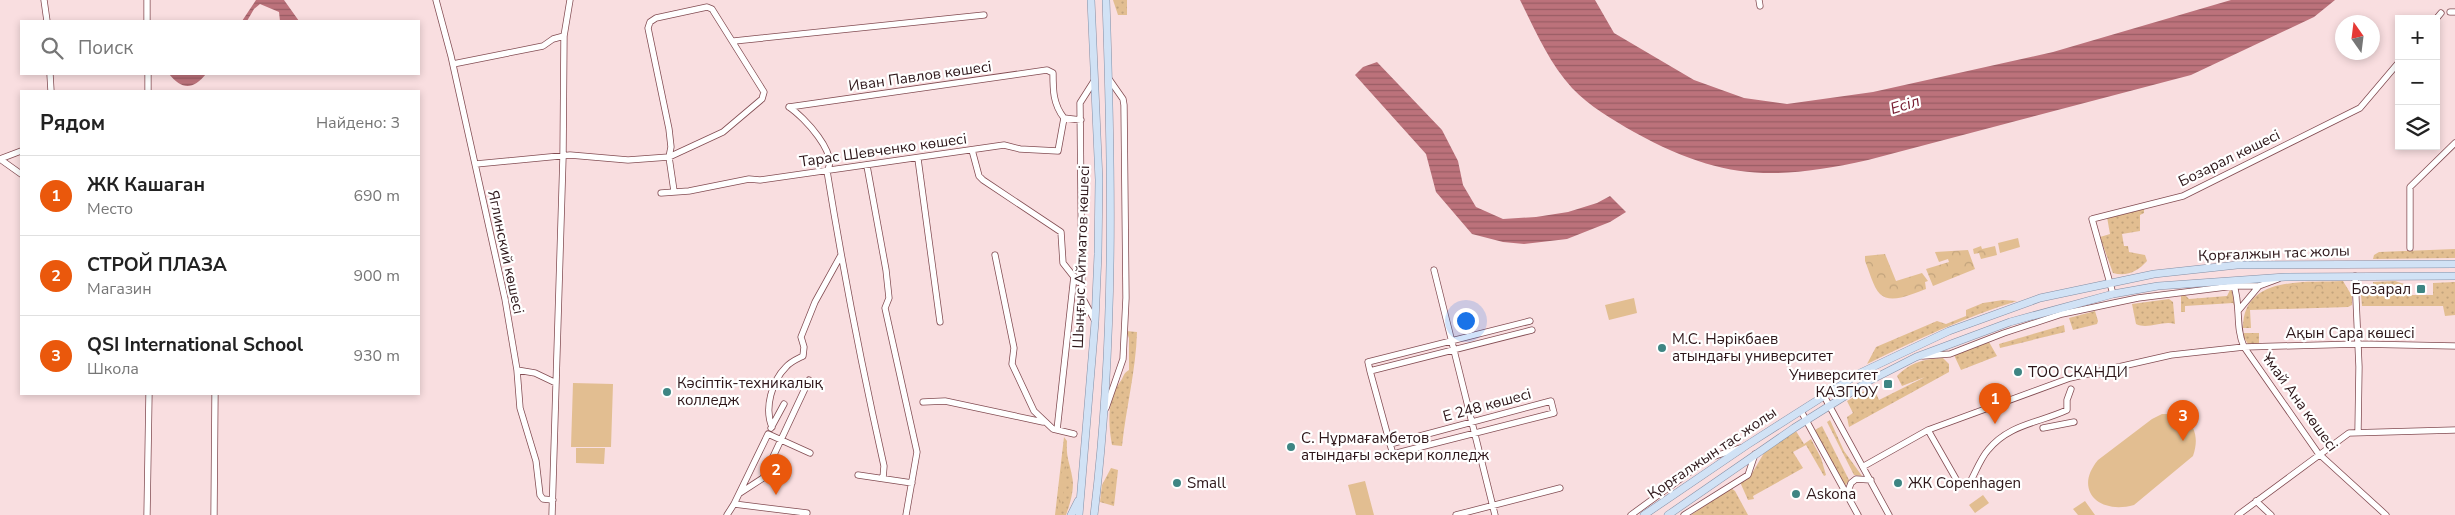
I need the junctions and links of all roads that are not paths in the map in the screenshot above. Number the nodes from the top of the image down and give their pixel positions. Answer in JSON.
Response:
{"nodes":[{"id":1,"x":44,"y":0,"type":"edge"},
{"id":2,"x":147,"y":0,"type":"edge"},
{"id":3,"x":436,"y":0,"type":"edge"},
{"id":4,"x":570,"y":0,"type":"edge"},
{"id":5,"x":1091,"y":0,"type":"edge"},
{"id":6,"x":1106,"y":0,"type":"edge"},
{"id":7,"x":984,"y":15,"type":"dead end"},
{"id":8,"x":46,"y":20,"type":"edge"},
{"id":9,"x":147,"y":20,"type":"edge"},
{"id":10,"x":564,"y":36,"type":"junction"},
{"id":11,"x":734,"y":41,"type":"junction"},
{"id":12,"x":453,"y":64,"type":"junction"},
{"id":13,"x":2395,"y":67,"type":"edge"},
{"id":14,"x":50,"y":75,"type":"edge"},
{"id":15,"x":148,"y":75,"type":"edge"},
{"id":16,"x":1108,"y":79,"type":"junction"},
{"id":17,"x":1094,"y":81,"type":"junction"},
{"id":18,"x":51,"y":90,"type":"edge"},
{"id":19,"x":148,"y":90,"type":"edge"},
{"id":20,"x":1064,"y":118,"type":"junction"},
{"id":21,"x":1081,"y":120,"type":"junction"},
{"id":22,"x":2455,"y":143,"type":"edge"},
{"id":23,"x":972,"y":150,"type":"junction"},
{"id":24,"x":20,"y":151,"type":"edge"},
{"id":25,"x":563,"y":156,"type":"junction"},
{"id":26,"x":669,"y":157,"type":"junction"},
{"id":27,"x":0,"y":159,"type":"edge"},
{"id":28,"x":918,"y":159,"type":"junction"},
{"id":29,"x":476,"y":164,"type":"junction"},
{"id":30,"x":867,"y":166,"type":"junction"},
{"id":31,"x":827,"y":171,"type":"junction"},
{"id":32,"x":20,"y":173,"type":"edge"},
{"id":33,"x":674,"y":190,"type":"junction"},
{"id":34,"x":661,"y":193,"type":"dead end"},
{"id":35,"x":2410,"y":248,"type":"dead end"},
{"id":36,"x":841,"y":255,"type":"junction"},
{"id":37,"x":995,"y":255,"type":"dead end"},
{"id":38,"x":2455,"y":264,"type":"edge"},
{"id":39,"x":2354,"y":265,"type":"junction"},
{"id":40,"x":1434,"y":270,"type":"dead end"},
{"id":41,"x":1074,"y":275,"type":"junction"},
{"id":42,"x":2355,"y":276,"type":"junction"},
{"id":43,"x":2455,"y":276,"type":"edge"},
{"id":44,"x":2285,"y":277,"type":"junction"},
{"id":45,"x":1078,"y":282,"type":"dead end"},
{"id":46,"x":2110,"y":282,"type":"junction"},
{"id":47,"x":2234,"y":286,"type":"junction"},
{"id":48,"x":2259,"y":286,"type":"junction"},
{"id":49,"x":2113,"y":294,"type":"junction"},
{"id":50,"x":2238,"y":311,"type":"junction"},
{"id":51,"x":1530,"y":321,"type":"dead end"},
{"id":52,"x":940,"y":322,"type":"dead end"},
{"id":53,"x":1095,"y":322,"type":"junction"},
{"id":54,"x":1532,"y":330,"type":"dead end"},
{"id":55,"x":1451,"y":340,"type":"junction"},
{"id":56,"x":2358,"y":344,"type":"junction"},
{"id":57,"x":2455,"y":346,"type":"edge"},
{"id":58,"x":2244,"y":347,"type":"junction"},
{"id":59,"x":1454,"y":349,"type":"junction"},
{"id":60,"x":1916,"y":357,"type":"junction"},
{"id":61,"x":517,"y":370,"type":"junction"},
{"id":62,"x":1370,"y":371,"type":"junction"},
{"id":63,"x":809,"y":380,"type":"dead end"},
{"id":64,"x":556,"y":383,"type":"junction"},
{"id":65,"x":2071,"y":389,"type":"dead end"},
{"id":66,"x":149,"y":395,"type":"edge"},
{"id":67,"x":215,"y":395,"type":"edge"},
{"id":68,"x":1824,"y":396,"type":"junction"},
{"id":69,"x":922,"y":402,"type":"dead end"},
{"id":70,"x":784,"y":404,"type":"dead end"},
{"id":71,"x":1829,"y":406,"type":"junction"},
{"id":72,"x":1801,"y":411,"type":"junction"},
{"id":73,"x":1104,"y":415,"type":"junction"},
{"id":74,"x":1806,"y":420,"type":"junction"},
{"id":75,"x":1472,"y":421,"type":"junction"},
{"id":76,"x":1043,"y":422,"type":"junction"},
{"id":77,"x":2074,"y":422,"type":"dead end"},
{"id":78,"x":772,"y":426,"type":"junction"},
{"id":79,"x":2043,"y":428,"type":"dead end"},
{"id":80,"x":1057,"y":430,"type":"junction"},
{"id":81,"x":1928,"y":430,"type":"junction"},
{"id":82,"x":2455,"y":430,"type":"edge"},
{"id":83,"x":2358,"y":432,"type":"junction"},
{"id":84,"x":768,"y":434,"type":"junction"},
{"id":85,"x":1074,"y":434,"type":"dead end"},
{"id":86,"x":1475,"y":434,"type":"junction"},
{"id":87,"x":781,"y":438,"type":"junction"},
{"id":88,"x":1390,"y":444,"type":"junction"},
{"id":89,"x":1747,"y":445,"type":"junction"},
{"id":90,"x":810,"y":453,"type":"dead end"},
{"id":91,"x":2318,"y":453,"type":"junction"},
{"id":92,"x":1756,"y":454,"type":"junction"},
{"id":93,"x":1864,"y":466,"type":"junction"},
{"id":94,"x":858,"y":475,"type":"dead end"},
{"id":95,"x":883,"y":478,"type":"junction"},
{"id":96,"x":1871,"y":480,"type":"junction"},
{"id":97,"x":912,"y":483,"type":"junction"},
{"id":98,"x":1560,"y":488,"type":"dead end"},
{"id":99,"x":740,"y":493,"type":"junction"},
{"id":100,"x":1082,"y":494,"type":"junction"},
{"id":101,"x":1847,"y":494,"type":"junction"},
{"id":102,"x":552,"y":500,"type":"junction"},
{"id":103,"x":2256,"y":501,"type":"junction"},
{"id":104,"x":734,"y":504,"type":"junction"},
{"id":105,"x":1493,"y":506,"type":"junction"},
{"id":106,"x":807,"y":513,"type":"dead end"},
{"id":107,"x":147,"y":515,"type":"edge"},
{"id":108,"x":214,"y":515,"type":"edge"},
{"id":109,"x":552,"y":515,"type":"edge"},
{"id":110,"x":727,"y":515,"type":"edge"},
{"id":111,"x":906,"y":515,"type":"edge"},
{"id":112,"x":1071,"y":515,"type":"edge"},
{"id":113,"x":1079,"y":515,"type":"edge"},
{"id":114,"x":1094,"y":515,"type":"edge"},
{"id":115,"x":1456,"y":515,"type":"edge"},
{"id":116,"x":1496,"y":515,"type":"edge"},
{"id":117,"x":1631,"y":515,"type":"edge"},
{"id":118,"x":1644,"y":515,"type":"edge"},
{"id":119,"x":1668,"y":515,"type":"edge"},
{"id":120,"x":1684,"y":515,"type":"edge"},
{"id":121,"x":1858,"y":515,"type":"edge"},
{"id":122,"x":1889,"y":515,"type":"edge"},
{"id":123,"x":2238,"y":515,"type":"edge"},
{"id":124,"x":2271,"y":515,"type":"edge"},
{"id":125,"x":2386,"y":515,"type":"edge"}],
"edges":[{"from":1,"to":8,"type":"street"},
{"from":2,"to":9,"type":"street"},
{"from":3,"to":12,"type":"street","name":"Яглинский көшесі"},
{"from":4,"to":10,"type":"street"},
{"from":5,"to":17,"type":"main road","name":"Шыңғыс Айтматов көшесі"},
{"from":6,"to":16,"type":"main road","name":"Шыңғыс Айтматов көшесі"},
{"from":7,"to":11,"type":"street"},
{"from":10,"to":12,"type":"street"},
{"from":10,"to":25,"type":"street"},
{"from":11,"to":26,"type":"street"},
{"from":11,"to":26,"type":"street"},
{"from":12,"to":29,"type":"street","name":"Яглинский көшесі"},
{"from":13,"to":46,"type":"street","name":"Бозарал көшесі"},
{"from":14,"to":18,"type":"street"},
{"from":15,"to":19,"type":"street"},
{"from":16,"to":73,"type":"main road","name":"Шыңғыс Айтматов көшесі"},
{"from":16,"to":73,"type":"street"},
{"from":17,"to":21,"type":"street"},
{"from":17,"to":53,"type":"main road","name":"Шыңғыс Айтматов көшесі"},
{"from":20,"to":21,"type":"street"},
{"from":20,"to":23,"type":"street","name":"Тарас Шевченко көшесі"},
{"from":20,"to":31,"type":"street","name":"Иван Павлов көшесі"},
{"from":21,"to":53,"type":"street"},
{"from":22,"to":35,"type":"street"},
{"from":23,"to":28,"type":"street","name":"Тарас Шевченко көшесі"},
{"from":23,"to":41,"type":"street"},
{"from":24,"to":27,"type":"street"},
{"from":25,"to":26,"type":"street"},
{"from":25,"to":29,"type":"street"},
{"from":25,"to":64,"type":"street"},
{"from":26,"to":33,"type":"street"},
{"from":27,"to":32,"type":"street"},
{"from":28,"to":30,"type":"street","name":"Тарас Шевченко көшесі"},
{"from":28,"to":52,"type":"street"},
{"from":29,"to":61,"type":"street","name":"Яглинский көшесі"},
{"from":30,"to":31,"type":"street","name":"Тарас Шевченко көшесі"},
{"from":30,"to":97,"type":"street"},
{"from":31,"to":33,"type":"street","name":"Тарас Шевченко көшесі"},
{"from":31,"to":36,"type":"street"},
{"from":33,"to":34,"type":"street","name":"Тарас Шевченко көшесі"},
{"from":36,"to":78,"type":"street"},
{"from":36,"to":95,"type":"street"},
{"from":37,"to":76,"type":"street"},
{"from":38,"to":39,"type":"main road","name":"Қорғалжын тас жолы"},
{"from":39,"to":42,"type":"main road"},
{"from":39,"to":46,"type":"main road","name":"Қорғалжын тас жолы"},
{"from":40,"to":55,"type":"street"},
{"from":41,"to":45,"type":"street"},
{"from":41,"to":80,"type":"street"},
{"from":42,"to":43,"type":"main road","name":"Қорғалжын тас жолы"},
{"from":42,"to":44,"type":"main road","name":"Қорғалжын тас жолы"},
{"from":42,"to":56,"type":"street"},
{"from":44,"to":48,"type":"street"},
{"from":44,"to":49,"type":"main road","name":"Қорғалжын тас жолы"},
{"from":46,"to":49,"type":"street","name":"Бозарал көшесі"},
{"from":46,"to":68,"type":"main road","name":"Қорғалжын тас жолы"},
{"from":47,"to":48,"type":"street"},
{"from":47,"to":50,"type":"street","name":"Ұмай Ана көшесі"},
{"from":47,"to":60,"type":"street"},
{"from":48,"to":50,"type":"street"},
{"from":49,"to":60,"type":"main road","name":"Қорғалжын тас жолы"},
{"from":50,"to":58,"type":"street","name":"Ұмай Ана көшесі"},
{"from":51,"to":55,"type":"street"},
{"from":53,"to":100,"type":"main road","name":"Шыңғыс Айтматов көшесі"},
{"from":54,"to":59,"type":"street"},
{"from":55,"to":59,"type":"street"},
{"from":55,"to":62,"type":"street"},
{"from":56,"to":57,"type":"street","name":"Ақын Сара көшесі"},
{"from":56,"to":58,"type":"street","name":"Ақын Сара көшесі"},
{"from":56,"to":83,"type":"street"},
{"from":58,"to":81,"type":"street","name":"Ақын Сара көшесі"},
{"from":58,"to":91,"type":"street","name":"Ұмай Ана көшесі"},
{"from":59,"to":62,"type":"street"},
{"from":59,"to":75,"type":"street"},
{"from":60,"to":71,"type":"main road","name":"Қорғалжын тас жолы"},
{"from":61,"to":64,"type":"street"},
{"from":61,"to":102,"type":"street","name":"Яглинский көшесі"},
{"from":62,"to":88,"type":"street"},
{"from":63,"to":87,"type":"street"},
{"from":64,"to":102,"type":"street"},
{"from":65,"to":81,"type":"street"},
{"from":66,"to":107,"type":"street"},
{"from":67,"to":108,"type":"street"},
{"from":68,"to":71,"type":"street"},
{"from":68,"to":72,"type":"main road","name":"Қорғалжын тас жолы"},
{"from":69,"to":76,"type":"street"},
{"from":70,"to":78,"type":"street"},
{"from":71,"to":74,"type":"main road","name":"Қорғалжын тас жолы"},
{"from":71,"to":93,"type":"street"},
{"from":72,"to":74,"type":"street"},
{"from":72,"to":89,"type":"main road","name":"Қорғалжын тас жолы"},
{"from":73,"to":114,"type":"main road","name":"Шыңғыс Айтматов көшесі"},
{"from":74,"to":92,"type":"main road","name":"Қорғалжын тас жолы"},
{"from":74,"to":101,"type":"street"},
{"from":75,"to":86,"type":"street"},
{"from":75,"to":86,"type":"street","name":"Е 248 көшесі"},
{"from":75,"to":88,"type":"street","name":"Е 248 көшесі"},
{"from":76,"to":80,"type":"street"},
{"from":77,"to":79,"type":"street"},
{"from":78,"to":84,"type":"street"},
{"from":80,"to":85,"type":"street"},
{"from":81,"to":93,"type":"street","name":"Ақын Сара көшесі"},
{"from":82,"to":83,"type":"street"},
{"from":83,"to":91,"type":"street"},
{"from":84,"to":87,"type":"street"},
{"from":84,"to":99,"type":"street"},
{"from":86,"to":88,"type":"street","name":"Е 248 көшесі"},
{"from":86,"to":105,"type":"street"},
{"from":87,"to":90,"type":"street"},
{"from":87,"to":99,"type":"street"},
{"from":89,"to":117,"type":"street"},
{"from":89,"to":118,"type":"main road","name":"Қорғалжын тас жолы"},
{"from":91,"to":103,"type":"street"},
{"from":91,"to":125,"type":"street","name":"Ұмай Ана көшесі"},
{"from":92,"to":119,"type":"main road","name":"Қорғалжын тас жолы"},
{"from":92,"to":120,"type":"street"},
{"from":93,"to":96,"type":"street"},
{"from":94,"to":95,"type":"street"},
{"from":95,"to":97,"type":"street"},
{"from":96,"to":101,"type":"street"},
{"from":96,"to":122,"type":"street"},
{"from":97,"to":111,"type":"street"},
{"from":98,"to":105,"type":"street"},
{"from":99,"to":104,"type":"street"},
{"from":100,"to":112,"type":"main road"},
{"from":100,"to":113,"type":"main road","name":"Шыңғыс Айтматов көшесі"},
{"from":101,"to":121,"type":"street"},
{"from":102,"to":109,"type":"street"},
{"from":103,"to":123,"type":"street"},
{"from":103,"to":124,"type":"street"},
{"from":104,"to":106,"type":"street"},
{"from":104,"to":110,"type":"street"},
{"from":105,"to":115,"type":"street"},
{"from":105,"to":116,"type":"street"}]}
